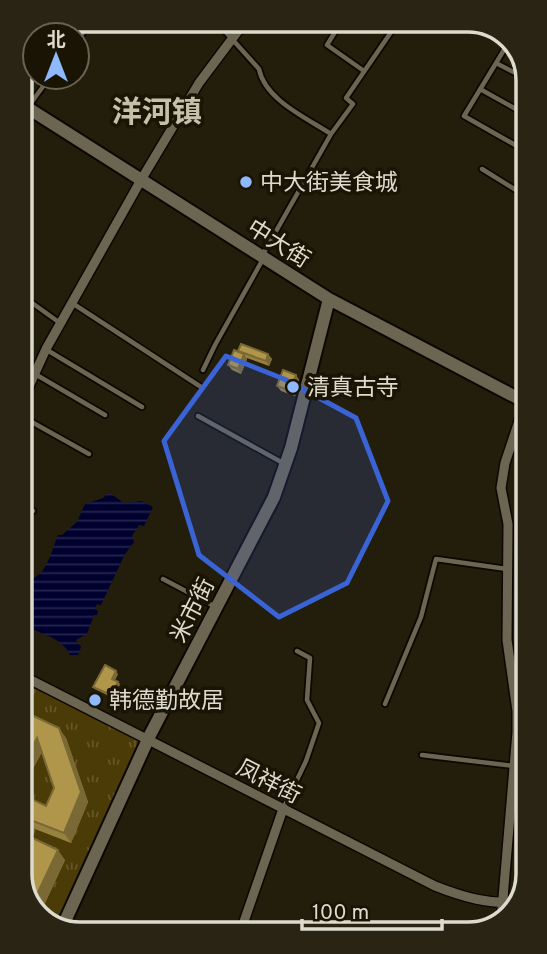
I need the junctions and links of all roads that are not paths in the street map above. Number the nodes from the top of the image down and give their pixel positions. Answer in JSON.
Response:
{"nodes":[{"id":1,"x":226,"y":32,"type":"edge"},
{"id":2,"x":238,"y":32,"type":"edge"},
{"id":3,"x":335,"y":32,"type":"edge"},
{"id":4,"x":391,"y":32,"type":"edge"},
{"id":5,"x":233,"y":39,"type":"junction"},
{"id":6,"x":504,"y":50,"type":"edge"},
{"id":7,"x":496,"y":63,"type":"junction"},
{"id":8,"x":364,"y":71,"type":"junction"},
{"id":9,"x":515,"y":73,"type":"edge"},
{"id":10,"x":480,"y":89,"type":"junction"},
{"id":11,"x":516,"y":109,"type":"edge"},
{"id":12,"x":32,"y":111,"type":"edge"},
{"id":13,"x":331,"y":134,"type":"junction"},
{"id":14,"x":516,"y":146,"type":"edge"},
{"id":15,"x":482,"y":169,"type":"dead end"},
{"id":16,"x":141,"y":180,"type":"junction"},
{"id":17,"x":516,"y":190,"type":"edge"},
{"id":18,"x":263,"y":257,"type":"junction"},
{"id":19,"x":329,"y":299,"type":"junction"},
{"id":20,"x":32,"y":303,"type":"edge"},
{"id":21,"x":71,"y":303,"type":"junction"},
{"id":22,"x":60,"y":323,"type":"junction"},
{"id":23,"x":46,"y":349,"type":"junction"},
{"id":24,"x":203,"y":370,"type":"dead end"},
{"id":25,"x":35,"y":374,"type":"junction"},
{"id":26,"x":32,"y":380,"type":"edge"},
{"id":27,"x":201,"y":387,"type":"dead end"},
{"id":28,"x":516,"y":397,"type":"edge"},
{"id":29,"x":142,"y":407,"type":"dead end"},
{"id":30,"x":105,"y":415,"type":"dead end"},
{"id":31,"x":198,"y":416,"type":"dead end"},
{"id":32,"x":32,"y":422,"type":"edge"},
{"id":33,"x":516,"y":429,"type":"edge"},
{"id":34,"x":89,"y":454,"type":"dead end"},
{"id":35,"x":286,"y":464,"type":"junction"},
{"id":36,"x":508,"y":569,"type":"junction"},
{"id":37,"x":163,"y":579,"type":"dead end"},
{"id":38,"x":217,"y":607,"type":"junction"},
{"id":39,"x":297,"y":651,"type":"dead end"},
{"id":40,"x":32,"y":681,"type":"edge"},
{"id":41,"x":385,"y":704,"type":"dead end"},
{"id":42,"x":516,"y":704,"type":"edge"},
{"id":43,"x":148,"y":741,"type":"junction"},
{"id":44,"x":516,"y":748,"type":"edge"},
{"id":45,"x":422,"y":755,"type":"dead end"},
{"id":46,"x":514,"y":766,"type":"junction"},
{"id":47,"x":283,"y":809,"type":"junction"},
{"id":48,"x":504,"y":903,"type":"joint"},
{"id":49,"x":65,"y":920,"type":"edge"},
{"id":50,"x":245,"y":922,"type":"edge"}],
"edges":[{"from":1,"to":5,"type":"lane"},
{"from":2,"to":5,"type":"street"},
{"from":3,"to":8,"type":"lane"},
{"from":4,"to":8,"type":"lane"},
{"from":5,"to":13,"type":"lane"},
{"from":5,"to":16,"type":"street"},
{"from":6,"to":7,"type":"lane"},
{"from":7,"to":9,"type":"lane"},
{"from":7,"to":10,"type":"lane"},
{"from":8,"to":13,"type":"lane"},
{"from":10,"to":11,"type":"lane"},
{"from":10,"to":14,"type":"lane"},
{"from":12,"to":16,"type":"street","name":"中大街"},
{"from":13,"to":18,"type":"lane"},
{"from":15,"to":17,"type":"lane"},
{"from":16,"to":18,"type":"street","name":"中大街"},
{"from":16,"to":21,"type":"street"},
{"from":18,"to":19,"type":"street","name":"中大街"},
{"from":18,"to":24,"type":"lane"},
{"from":19,"to":28,"type":"street","name":"中大街"},
{"from":19,"to":35,"type":"street","name":"米市街"},
{"from":20,"to":22,"type":"lane"},
{"from":21,"to":22,"type":"street"},
{"from":21,"to":27,"type":"lane"},
{"from":22,"to":23,"type":"street"},
{"from":23,"to":25,"type":"street"},
{"from":23,"to":29,"type":"lane"},
{"from":25,"to":26,"type":"street"},
{"from":25,"to":30,"type":"lane"},
{"from":31,"to":35,"type":"lane"},
{"from":32,"to":34,"type":"lane"},
{"from":33,"to":36,"type":"street"},
{"from":35,"to":38,"type":"street","name":"米市街"},
{"from":36,"to":41,"type":"lane"},
{"from":36,"to":42,"type":"street"},
{"from":37,"to":38,"type":"lane"},
{"from":38,"to":43,"type":"street","name":"米市街"},
{"from":39,"to":47,"type":"lane"},
{"from":40,"to":43,"type":"street","name":"凤祥街"},
{"from":43,"to":47,"type":"street","name":"凤祥街"},
{"from":43,"to":49,"type":"street","name":"米市街"},
{"from":44,"to":46,"type":"street"},
{"from":45,"to":46,"type":"lane"},
{"from":46,"to":48,"type":"street"},
{"from":47,"to":48,"type":"street","name":"凤祥街"},
{"from":47,"to":50,"type":"street"}]}
